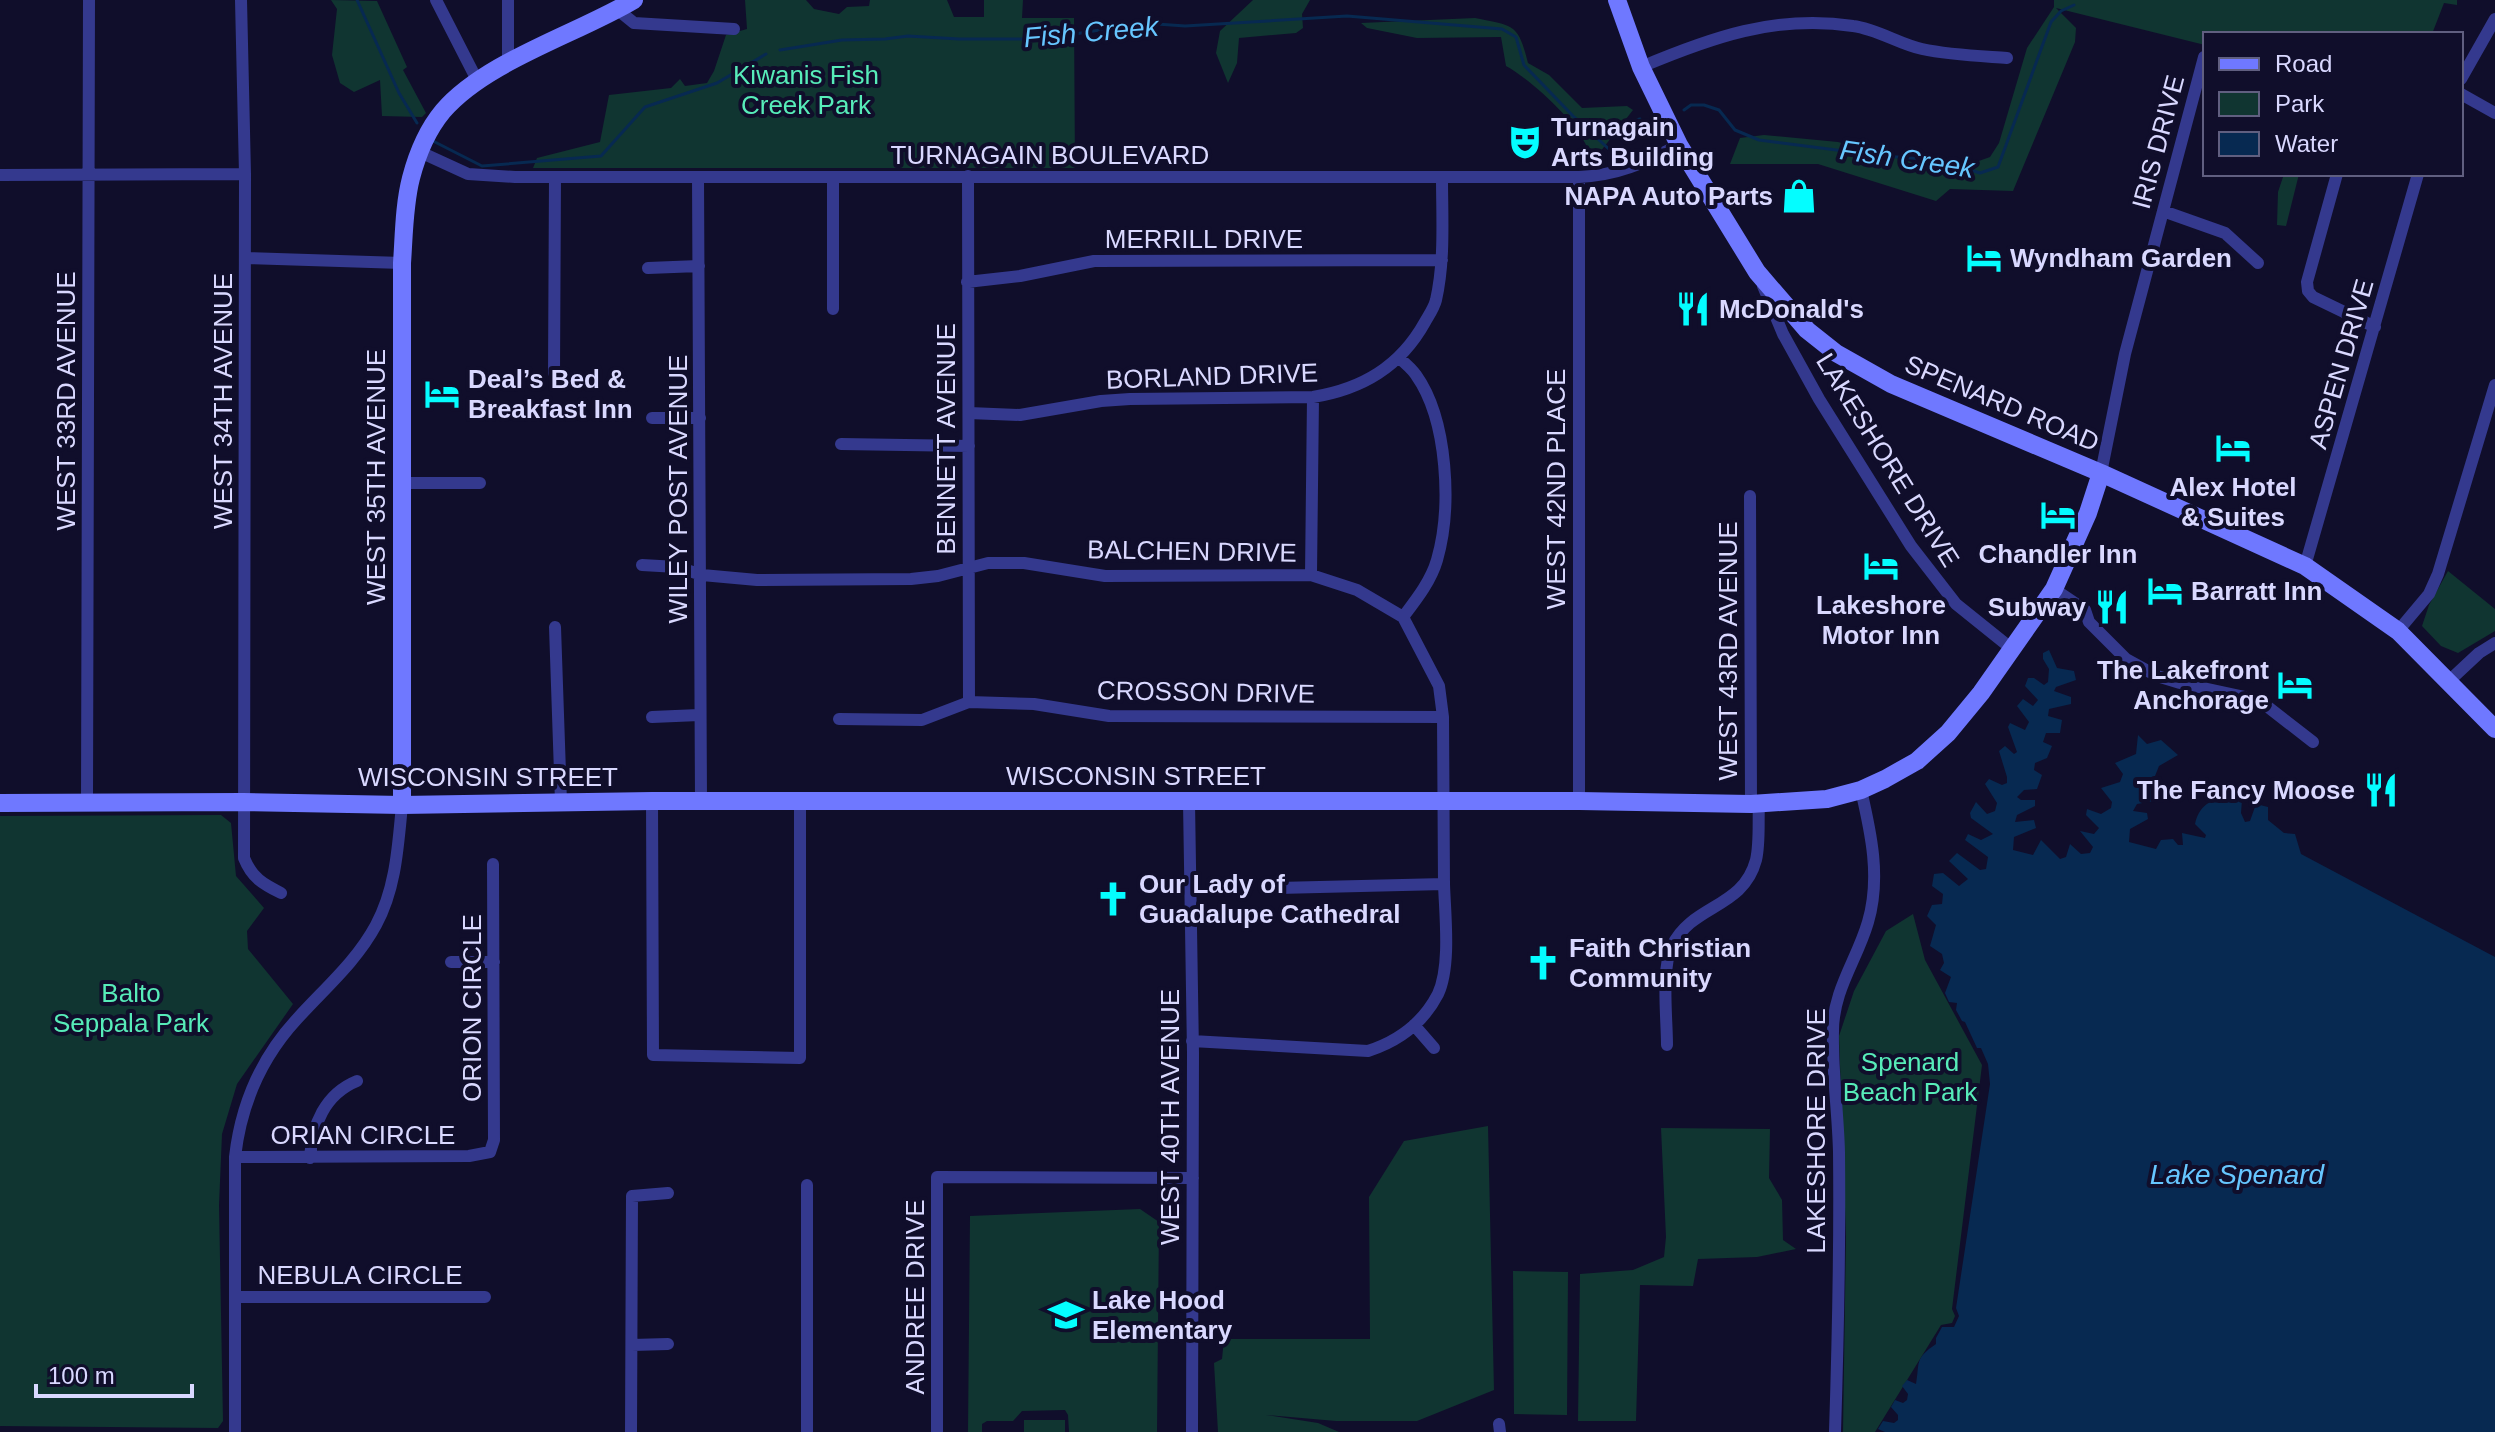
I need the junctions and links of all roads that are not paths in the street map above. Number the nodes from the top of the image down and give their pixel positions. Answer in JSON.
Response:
{"nodes":[{"id":1,"x":89,"y":0,"type":"edge"},
{"id":2,"x":241,"y":0,"type":"edge"},
{"id":3,"x":436,"y":0,"type":"edge"},
{"id":4,"x":508,"y":0,"type":"edge"},
{"id":5,"x":1617,"y":0,"type":"edge"},
{"id":6,"x":626,"y":5,"type":"edge"},
{"id":7,"x":2495,"y":19,"type":"edge"},
{"id":8,"x":734,"y":29,"type":"dead end"},
{"id":9,"x":2007,"y":58,"type":"dead end"},
{"id":10,"x":2203,"y":61,"type":"edge"},
{"id":11,"x":508,"y":64,"type":"junction"},
{"id":12,"x":1641,"y":67,"type":"junction"},
{"id":13,"x":2463,"y":75,"type":"edge"},
{"id":14,"x":478,"y":82,"type":"junction"},
{"id":15,"x":2463,"y":95,"type":"edge"},
{"id":16,"x":2495,"y":113,"type":"edge"},
{"id":17,"x":1679,"y":145,"type":"junction"},
{"id":18,"x":420,"y":152,"type":"junction"},
{"id":19,"x":245,"y":174,"type":"junction"},
{"id":20,"x":0,"y":175,"type":"edge"},
{"id":21,"x":89,"y":175,"type":"junction"},
{"id":22,"x":968,"y":176,"type":"junction"},
{"id":23,"x":2336,"y":176,"type":"edge"},
{"id":24,"x":2417,"y":176,"type":"edge"},
{"id":25,"x":555,"y":177,"type":"junction"},
{"id":26,"x":698,"y":177,"type":"junction"},
{"id":27,"x":1442,"y":177,"type":"junction"},
{"id":28,"x":1579,"y":177,"type":"junction"},
{"id":29,"x":833,"y":178,"type":"junction"},
{"id":30,"x":2163,"y":211,"type":"junction"},
{"id":31,"x":245,"y":258,"type":"junction"},
{"id":32,"x":1442,"y":260,"type":"junction"},
{"id":33,"x":402,"y":263,"type":"junction"},
{"id":34,"x":2258,"y":263,"type":"dead end"},
{"id":35,"x":699,"y":266,"type":"junction"},
{"id":36,"x":648,"y":268,"type":"dead end"},
{"id":37,"x":1757,"y":272,"type":"junction"},
{"id":38,"x":967,"y":282,"type":"junction"},
{"id":39,"x":833,"y":309,"type":"dead end"},
{"id":40,"x":1797,"y":320,"type":"junction"},
{"id":41,"x":2375,"y":327,"type":"junction"},
{"id":42,"x":1783,"y":334,"type":"junction"},
{"id":43,"x":1399,"y":358,"type":"junction"},
{"id":44,"x":554,"y":373,"type":"dead end"},
{"id":45,"x":2495,"y":385,"type":"edge"},
{"id":46,"x":1313,"y":397,"type":"junction"},
{"id":47,"x":969,"y":413,"type":"junction"},
{"id":48,"x":652,"y":418,"type":"dead end"},
{"id":49,"x":700,"y":418,"type":"junction"},
{"id":50,"x":841,"y":444,"type":"dead end"},
{"id":51,"x":969,"y":446,"type":"junction"},
{"id":52,"x":2101,"y":473,"type":"junction"},
{"id":53,"x":401,"y":483,"type":"junction"},
{"id":54,"x":480,"y":483,"type":"dead end"},
{"id":55,"x":1750,"y":496,"type":"dead end"},
{"id":56,"x":642,"y":565,"type":"dead end"},
{"id":57,"x":2305,"y":566,"type":"junction"},
{"id":58,"x":969,"y":567,"type":"junction"},
{"id":59,"x":702,"y":575,"type":"junction"},
{"id":60,"x":1311,"y":575,"type":"junction"},
{"id":61,"x":2054,"y":589,"type":"junction"},
{"id":62,"x":1403,"y":617,"type":"junction"},
{"id":63,"x":555,"y":627,"type":"dead end"},
{"id":64,"x":2398,"y":631,"type":"junction"},
{"id":65,"x":2495,"y":643,"type":"edge"},
{"id":66,"x":2012,"y":649,"type":"junction"},
{"id":67,"x":2449,"y":681,"type":"junction"},
{"id":68,"x":969,"y":702,"type":"junction"},
{"id":69,"x":699,"y":715,"type":"junction"},
{"id":70,"x":652,"y":717,"type":"dead end"},
{"id":71,"x":1443,"y":717,"type":"junction"},
{"id":72,"x":839,"y":719,"type":"dead end"},
{"id":73,"x":2495,"y":729,"type":"edge"},
{"id":74,"x":2313,"y":742,"type":"dead end"},
{"id":75,"x":1861,"y":790,"type":"junction"},
{"id":76,"x":652,"y":801,"type":"junction"},
{"id":77,"x":701,"y":801,"type":"junction"},
{"id":78,"x":1579,"y":801,"type":"junction"},
{"id":79,"x":87,"y":802,"type":"junction"},
{"id":80,"x":243,"y":802,"type":"junction"},
{"id":81,"x":561,"y":802,"type":"junction"},
{"id":82,"x":800,"y":802,"type":"junction"},
{"id":83,"x":1189,"y":802,"type":"junction"},
{"id":84,"x":1443,"y":802,"type":"junction"},
{"id":85,"x":0,"y":803,"type":"edge"},
{"id":86,"x":1755,"y":804,"type":"junction"},
{"id":87,"x":402,"y":805,"type":"junction"},
{"id":88,"x":493,"y":864,"type":"dead end"},
{"id":89,"x":1444,"y":884,"type":"junction"},
{"id":90,"x":1278,"y":888,"type":"dead end"},
{"id":91,"x":281,"y":893,"type":"dead end"},
{"id":92,"x":451,"y":962,"type":"dead end"},
{"id":93,"x":494,"y":962,"type":"junction"},
{"id":94,"x":1414,"y":1025,"type":"junction"},
{"id":95,"x":1192,"y":1041,"type":"junction"},
{"id":96,"x":1667,"y":1045,"type":"dead end"},
{"id":97,"x":1434,"y":1048,"type":"dead end"},
{"id":98,"x":357,"y":1081,"type":"dead end"},
{"id":99,"x":490,"y":1152,"type":"joint"},
{"id":100,"x":235,"y":1157,"type":"junction"},
{"id":101,"x":310,"y":1158,"type":"junction"},
{"id":102,"x":1193,"y":1178,"type":"junction"},
{"id":103,"x":807,"y":1185,"type":"dead end"},
{"id":104,"x":668,"y":1193,"type":"dead end"},
{"id":105,"x":235,"y":1297,"type":"junction"},
{"id":106,"x":485,"y":1297,"type":"dead end"},
{"id":107,"x":668,"y":1344,"type":"dead end"},
{"id":108,"x":632,"y":1345,"type":"junction"},
{"id":109,"x":235,"y":1432,"type":"edge"},
{"id":110,"x":631,"y":1432,"type":"edge"},
{"id":111,"x":807,"y":1432,"type":"edge"},
{"id":112,"x":937,"y":1432,"type":"edge"},
{"id":113,"x":1192,"y":1432,"type":"edge"},
{"id":114,"x":1835,"y":1432,"type":"edge"}],
"edges":[{"from":1,"to":21,"type":"street","name":"WEST 33RD AVENUE"},
{"from":2,"to":19,"type":"street","name":"WEST 34TH AVENUE"},
{"from":3,"to":14,"type":"street"},
{"from":4,"to":11,"type":"street"},
{"from":5,"to":12,"type":"street","name":"SPENARD ROAD"},
{"from":6,"to":8,"type":"street"},
{"from":6,"to":11,"type":"street","name":"WEST 35TH AVENUE"},
{"from":7,"to":13,"type":"street"},
{"from":9,"to":12,"type":"street"},
{"from":10,"to":30,"type":"street","name":"IRIS DRIVE"},
{"from":11,"to":14,"type":"street","name":"WEST 35TH AVENUE"},
{"from":12,"to":17,"type":"street","name":"SPENARD ROAD"},
{"from":14,"to":18,"type":"street","name":"WEST 35TH AVENUE"},
{"from":15,"to":16,"type":"street"},
{"from":17,"to":28,"type":"street","name":"TURNAGAIN BOULEVARD"},
{"from":17,"to":37,"type":"street","name":"SPENARD ROAD"},
{"from":18,"to":25,"type":"street","name":"TURNAGAIN BOULEVARD"},
{"from":18,"to":33,"type":"street","name":"WEST 35TH AVENUE"},
{"from":19,"to":21,"type":"street"},
{"from":19,"to":31,"type":"street","name":"WEST 34TH AVENUE"},
{"from":20,"to":21,"type":"street"},
{"from":21,"to":79,"type":"street","name":"WEST 33RD AVENUE"},
{"from":22,"to":27,"type":"street","name":"TURNAGAIN BOULEVARD"},
{"from":22,"to":29,"type":"street","name":"TURNAGAIN BOULEVARD"},
{"from":22,"to":38,"type":"street","name":"BENNETT AVENUE"},
{"from":23,"to":41,"type":"street"},
{"from":24,"to":41,"type":"street","name":"ASPEN DRIVE"},
{"from":25,"to":26,"type":"street","name":"TURNAGAIN BOULEVARD"},
{"from":25,"to":44,"type":"street"},
{"from":26,"to":29,"type":"street","name":"TURNAGAIN BOULEVARD"},
{"from":26,"to":35,"type":"street","name":"WILEY POST AVENUE"},
{"from":27,"to":28,"type":"street","name":"TURNAGAIN BOULEVARD"},
{"from":27,"to":32,"type":"street","name":"BORLAND DRIVE"},
{"from":28,"to":78,"type":"street","name":"WEST 42ND PLACE"},
{"from":29,"to":39,"type":"street"},
{"from":30,"to":34,"type":"street"},
{"from":30,"to":52,"type":"street","name":"IRIS DRIVE"},
{"from":31,"to":33,"type":"street"},
{"from":31,"to":80,"type":"street","name":"WEST 34TH AVENUE"},
{"from":32,"to":38,"type":"street","name":"MERRILL DRIVE"},
{"from":32,"to":43,"type":"street","name":"BORLAND DRIVE"},
{"from":33,"to":53,"type":"street","name":"WEST 35TH AVENUE"},
{"from":35,"to":36,"type":"street"},
{"from":35,"to":49,"type":"street","name":"WILEY POST AVENUE"},
{"from":37,"to":40,"type":"street","name":"SPENARD ROAD"},
{"from":37,"to":42,"type":"street","name":"LAKESHORE DRIVE"},
{"from":38,"to":47,"type":"street","name":"BENNETT AVENUE"},
{"from":40,"to":42,"type":"street"},
{"from":40,"to":52,"type":"street","name":"SPENARD ROAD"},
{"from":41,"to":57,"type":"street","name":"ASPEN DRIVE"},
{"from":42,"to":66,"type":"street","name":"LAKESHORE DRIVE"},
{"from":43,"to":46,"type":"street","name":"BORLAND DRIVE"},
{"from":43,"to":62,"type":"street"},
{"from":45,"to":64,"type":"street"},
{"from":46,"to":47,"type":"street","name":"BORLAND DRIVE"},
{"from":46,"to":60,"type":"street"},
{"from":47,"to":51,"type":"street","name":"BENNETT AVENUE"},
{"from":48,"to":49,"type":"street"},
{"from":49,"to":59,"type":"street","name":"WILEY POST AVENUE"},
{"from":50,"to":51,"type":"street"},
{"from":51,"to":58,"type":"street","name":"BENNETT AVENUE"},
{"from":52,"to":57,"type":"street","name":"SPENARD ROAD"},
{"from":52,"to":61,"type":"street","name":"WISCONSIN STREET"},
{"from":53,"to":54,"type":"street"},
{"from":53,"to":87,"type":"street","name":"WEST 35TH AVENUE"},
{"from":55,"to":86,"type":"street","name":"WEST 43RD AVENUE"},
{"from":56,"to":59,"type":"street","name":"BALCHEN DRIVE"},
{"from":57,"to":64,"type":"street","name":"SPENARD ROAD"},
{"from":58,"to":59,"type":"street","name":"BALCHEN DRIVE"},
{"from":58,"to":60,"type":"street","name":"BALCHEN DRIVE"},
{"from":58,"to":68,"type":"street","name":"BENNETT AVENUE"},
{"from":59,"to":69,"type":"street","name":"WILEY POST AVENUE"},
{"from":60,"to":62,"type":"street","name":"BALCHEN DRIVE"},
{"from":61,"to":66,"type":"street","name":"WISCONSIN STREET"},
{"from":61,"to":74,"type":"street"},
{"from":62,"to":71,"type":"street"},
{"from":63,"to":81,"type":"street"},
{"from":64,"to":67,"type":"street","name":"SPENARD ROAD"},
{"from":65,"to":67,"type":"street"},
{"from":66,"to":75,"type":"street","name":"WISCONSIN STREET"},
{"from":67,"to":73,"type":"street","name":"SPENARD ROAD"},
{"from":68,"to":71,"type":"street","name":"CROSSON DRIVE"},
{"from":68,"to":72,"type":"street"},
{"from":69,"to":70,"type":"street"},
{"from":69,"to":77,"type":"street","name":"WILEY POST AVENUE"},
{"from":71,"to":84,"type":"street"},
{"from":75,"to":86,"type":"street","name":"WISCONSIN STREET"},
{"from":75,"to":114,"type":"street","name":"LAKESHORE DRIVE"},
{"from":76,"to":77,"type":"street","name":"WISCONSIN STREET"},
{"from":76,"to":81,"type":"street","name":"WISCONSIN STREET"},
{"from":76,"to":82,"type":"street"},
{"from":77,"to":82,"type":"street","name":"WISCONSIN STREET"},
{"from":78,"to":84,"type":"street","name":"WISCONSIN STREET"},
{"from":78,"to":86,"type":"street","name":"WISCONSIN STREET"},
{"from":79,"to":80,"type":"street","name":"WISCONSIN STREET"},
{"from":79,"to":85,"type":"street","name":"WISCONSIN STREET"},
{"from":80,"to":87,"type":"street","name":"WISCONSIN STREET"},
{"from":80,"to":91,"type":"street","name":"WEST 34TH AVENUE"},
{"from":81,"to":87,"type":"street","name":"WISCONSIN STREET"},
{"from":82,"to":83,"type":"street","name":"WISCONSIN STREET"},
{"from":83,"to":84,"type":"street","name":"WISCONSIN STREET"},
{"from":83,"to":95,"type":"street","name":"WEST 40TH AVENUE"},
{"from":84,"to":89,"type":"street"},
{"from":86,"to":96,"type":"street","name":"WEST 43RD AVENUE"},
{"from":87,"to":100,"type":"street"},
{"from":88,"to":93,"type":"street","name":"ORION CIRCLE"},
{"from":89,"to":90,"type":"street"},
{"from":89,"to":94,"type":"street"},
{"from":92,"to":93,"type":"street"},
{"from":93,"to":99,"type":"street","name":"ORION CIRCLE"},
{"from":94,"to":95,"type":"street"},
{"from":94,"to":97,"type":"street"},
{"from":95,"to":102,"type":"street","name":"WEST 40TH AVENUE"},
{"from":98,"to":101,"type":"street"},
{"from":99,"to":101,"type":"street","name":"ORIAN CIRCLE"},
{"from":100,"to":101,"type":"street","name":"ORIAN CIRCLE"},
{"from":100,"to":105,"type":"street"},
{"from":102,"to":112,"type":"street","name":"ANDREE DRIVE"},
{"from":102,"to":113,"type":"street","name":"WEST 40TH AVENUE"},
{"from":103,"to":111,"type":"street"},
{"from":104,"to":108,"type":"street"},
{"from":105,"to":106,"type":"street","name":"NEBULA CIRCLE"},
{"from":105,"to":109,"type":"street"},
{"from":107,"to":108,"type":"street"},
{"from":108,"to":110,"type":"street"}]}
